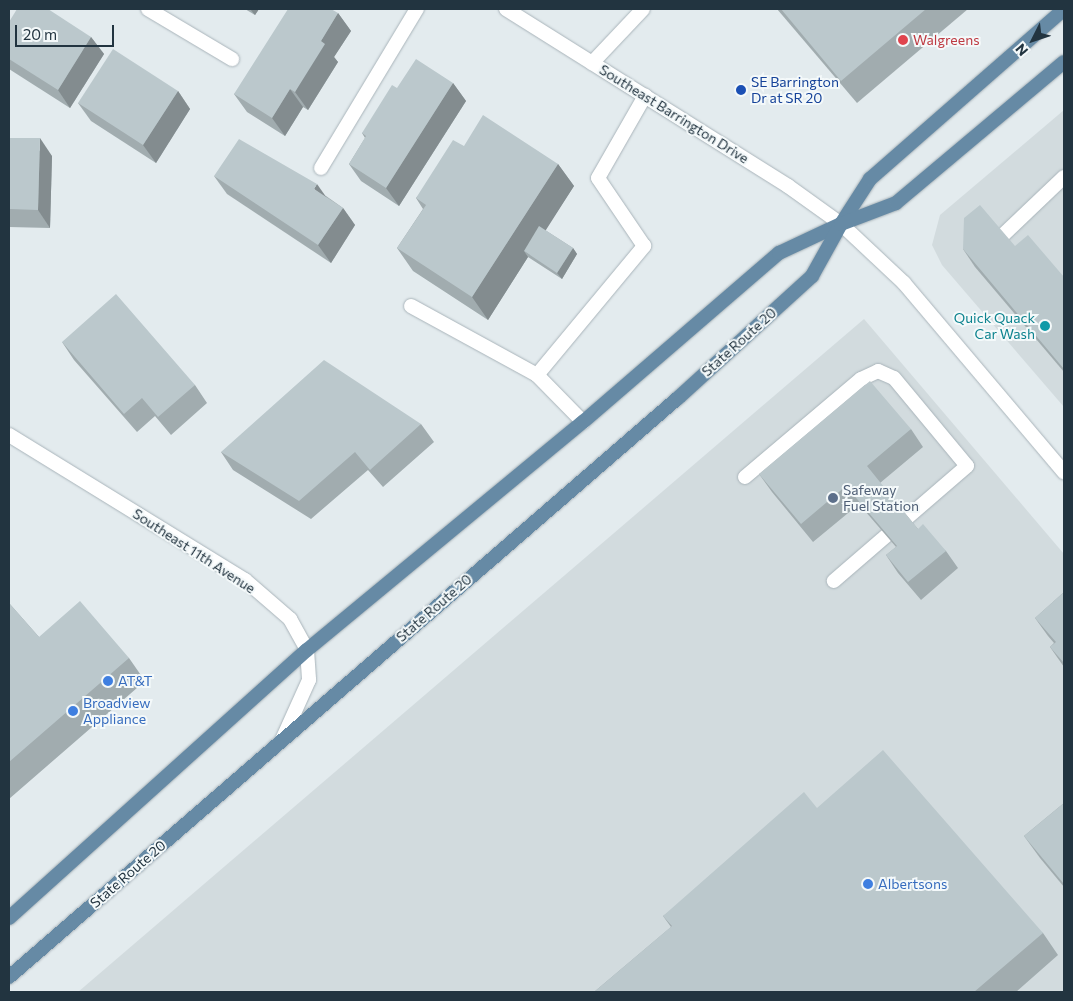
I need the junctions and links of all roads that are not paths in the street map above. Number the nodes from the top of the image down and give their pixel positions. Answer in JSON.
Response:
{"nodes":[{"id":1,"x":418,"y":9,"type":"edge"},
{"id":2,"x":506,"y":9,"type":"edge"},
{"id":3,"x":643,"y":9,"type":"edge"},
{"id":4,"x":1064,"y":9,"type":"edge"},
{"id":5,"x":153,"y":10,"type":"edge"},
{"id":6,"x":232,"y":59,"type":"dead end"},
{"id":7,"x":1064,"y":62,"type":"edge"},
{"id":8,"x":592,"y":63,"type":"junction"},
{"id":9,"x":645,"y":96,"type":"junction"},
{"id":10,"x":321,"y":168,"type":"dead end"},
{"id":11,"x":1064,"y":177,"type":"edge"},
{"id":12,"x":841,"y":224,"type":"junction"},
{"id":13,"x":1003,"y":235,"type":"edge"},
{"id":14,"x":411,"y":306,"type":"dead end"},
{"id":15,"x":537,"y":375,"type":"junction"},
{"id":16,"x":583,"y":422,"type":"junction"},
{"id":17,"x":9,"y":435,"type":"edge"},
{"id":18,"x":1064,"y":472,"type":"edge"},
{"id":19,"x":745,"y":477,"type":"dead end"},
{"id":20,"x":834,"y":581,"type":"dead end"},
{"id":21,"x":307,"y":650,"type":"junction"},
{"id":22,"x":282,"y":740,"type":"junction"},
{"id":23,"x":22,"y":906,"type":"junction"},
{"id":24,"x":9,"y":918,"type":"edge"},
{"id":25,"x":9,"y":923,"type":"edge"},
{"id":26,"x":9,"y":977,"type":"edge"}],
"edges":[{"from":1,"to":10,"type":"street"},
{"from":2,"to":8,"type":"street","name":"Southeast Barrington Drive"},
{"from":3,"to":8,"type":"street"},
{"from":4,"to":12,"type":"main road","name":"State Route 20"},
{"from":5,"to":6,"type":"street"},
{"from":7,"to":12,"type":"main road"},
{"from":8,"to":9,"type":"street","name":"Southeast Barrington Drive"},
{"from":9,"to":12,"type":"street","name":"Southeast Barrington Drive"},
{"from":9,"to":15,"type":"street"},
{"from":11,"to":13,"type":"street"},
{"from":12,"to":16,"type":"main road"},
{"from":12,"to":18,"type":"street","name":"Southeast Barrington Drive"},
{"from":12,"to":22,"type":"main road","name":"State Route 20"},
{"from":14,"to":15,"type":"street"},
{"from":15,"to":16,"type":"street"},
{"from":16,"to":21,"type":"main road"},
{"from":17,"to":21,"type":"street","name":"Southeast 11th Avenue"},
{"from":19,"to":20,"type":"street"},
{"from":21,"to":22,"type":"street","name":"Southeast 11th Avenue"},
{"from":21,"to":23,"type":"main road"},
{"from":22,"to":26,"type":"main road","name":"State Route 20"},
{"from":23,"to":24,"type":"main road"},
{"from":23,"to":25,"type":"street"}]}
